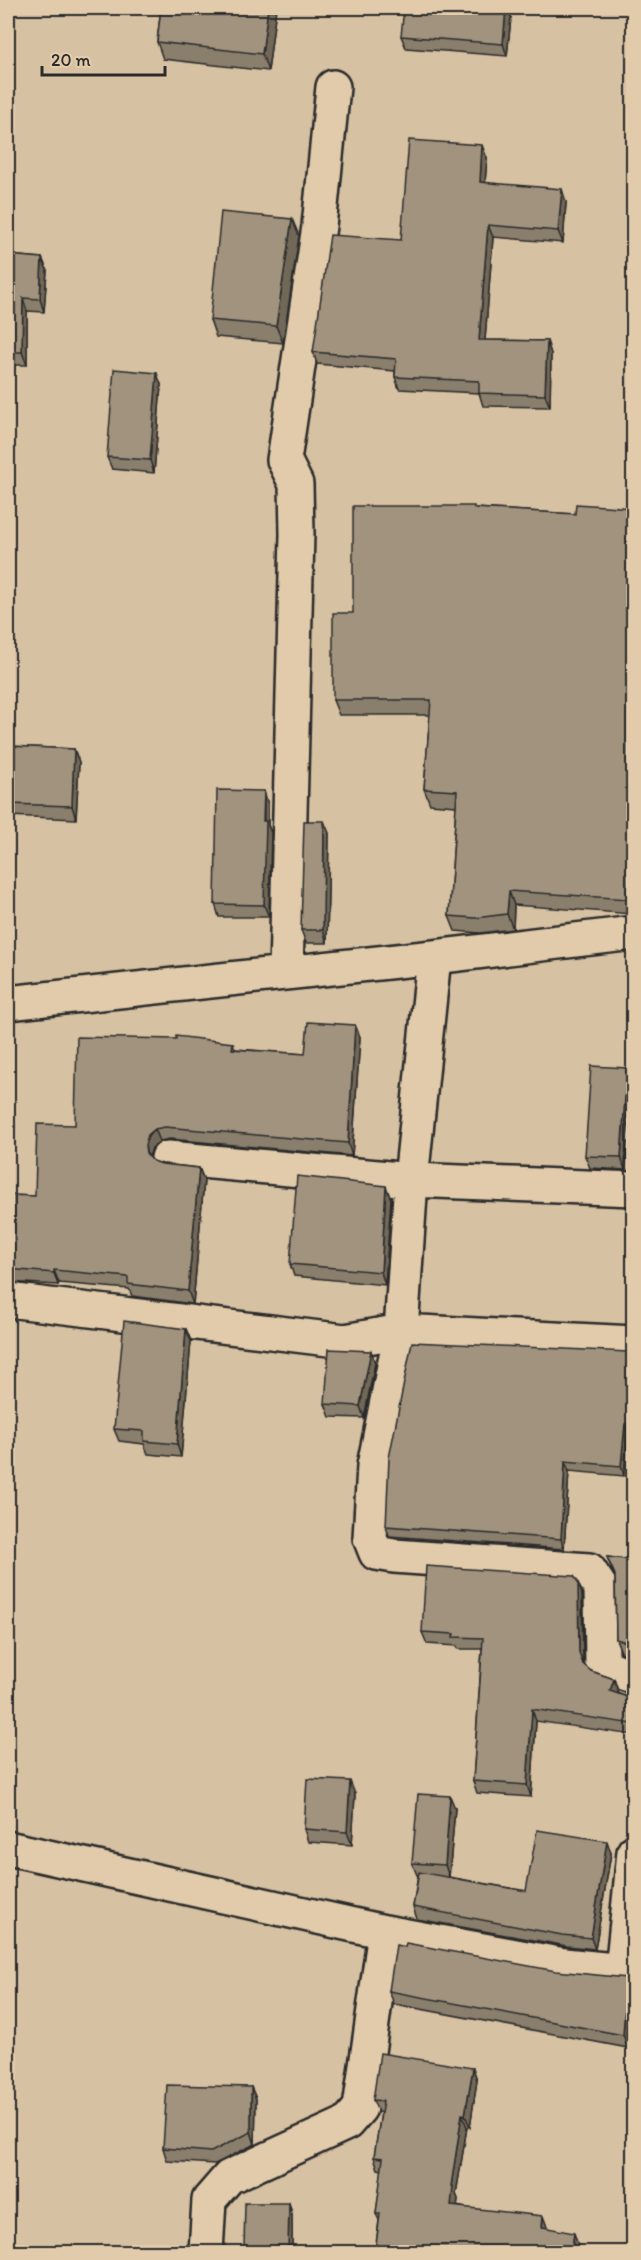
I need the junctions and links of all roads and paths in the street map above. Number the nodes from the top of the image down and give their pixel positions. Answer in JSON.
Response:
{"nodes":[{"id":1,"x":333,"y":87,"type":"dead end"},
{"id":2,"x":633,"y":933,"type":"edge"},
{"id":3,"x":434,"y":957,"type":"junction"},
{"id":4,"x":286,"y":973,"type":"junction"},
{"id":5,"x":8,"y":1003,"type":"edge"},
{"id":6,"x":168,"y":1158,"type":"dead end"},
{"id":7,"x":411,"y":1180,"type":"junction"},
{"id":8,"x":633,"y":1189,"type":"edge"},
{"id":9,"x":8,"y":1300,"type":"edge"},
{"id":10,"x":400,"y":1331,"type":"junction"},
{"id":11,"x":633,"y":1343,"type":"edge"},
{"id":12,"x":633,"y":1677,"type":"edge"},
{"id":13,"x":8,"y":1848,"type":"edge"},
{"id":14,"x":633,"y":1852,"type":"edge"},
{"id":15,"x":385,"y":1932,"type":"junction"},
{"id":16,"x":628,"y":1971,"type":"edge"},
{"id":17,"x":206,"y":2253,"type":"edge"}],
"edges":[{"from":1,"to":4,"type":"street"},
{"from":2,"to":3,"type":"street"},
{"from":3,"to":4,"type":"street"},
{"from":3,"to":7,"type":"street"},
{"from":4,"to":5,"type":"street"},
{"from":6,"to":7,"type":"street"},
{"from":7,"to":8,"type":"street"},
{"from":7,"to":10,"type":"street"},
{"from":9,"to":10,"type":"street"},
{"from":10,"to":11,"type":"street"},
{"from":10,"to":12,"type":"street"},
{"from":13,"to":15,"type":"street"},
{"from":14,"to":16,"type":"street"},
{"from":15,"to":16,"type":"street"},
{"from":15,"to":17,"type":"street"}]}
